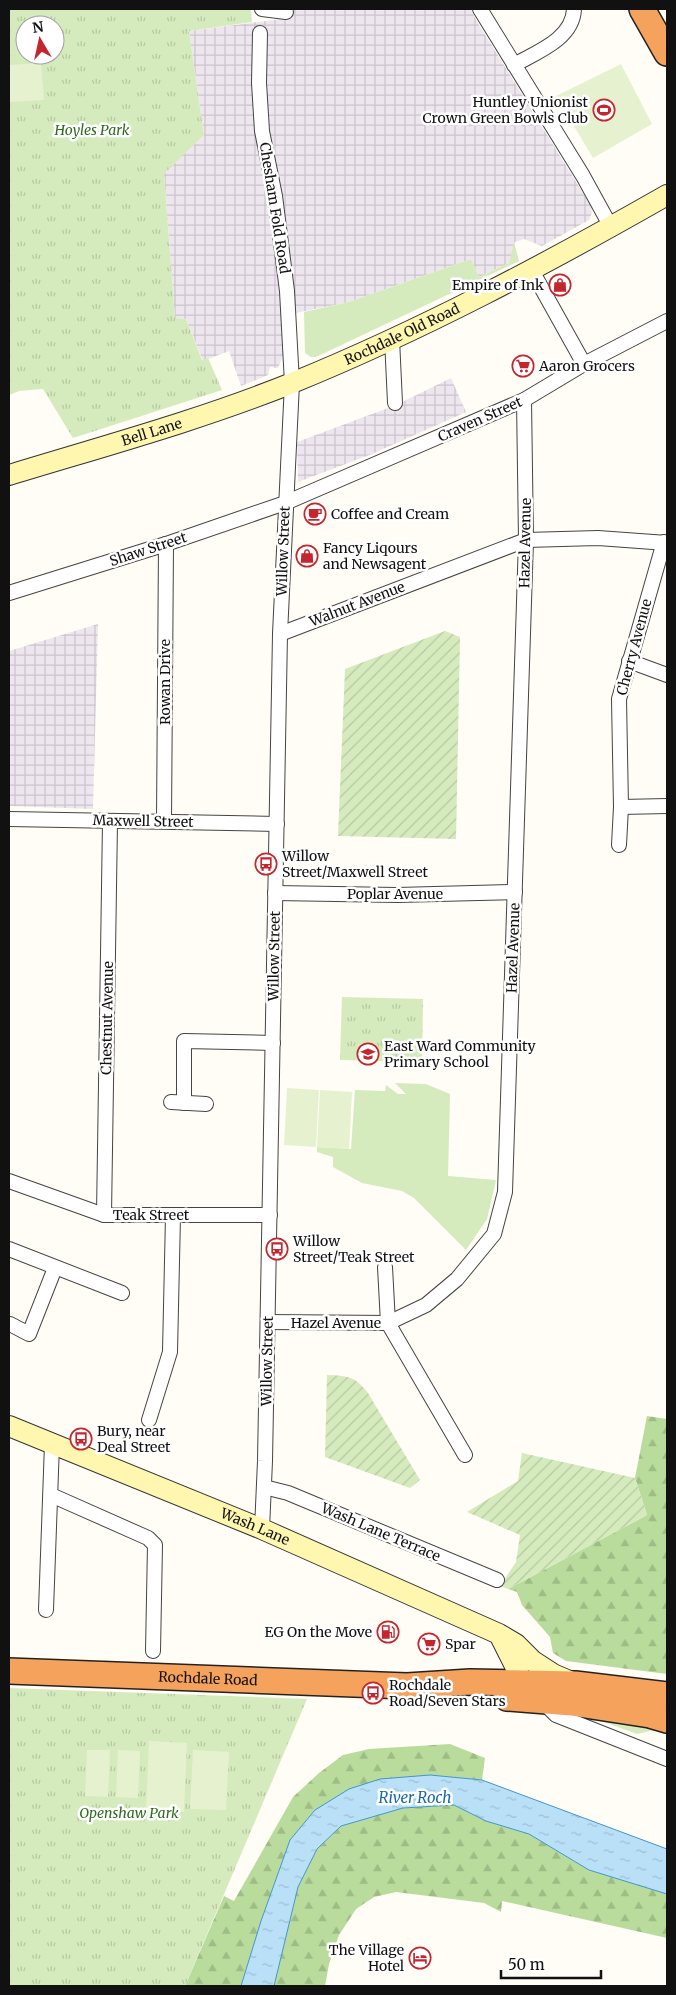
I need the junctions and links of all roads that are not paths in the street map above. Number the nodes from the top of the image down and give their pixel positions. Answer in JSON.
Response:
{"nodes":[{"id":1,"x":480,"y":9,"type":"edge"},
{"id":2,"x":574,"y":9,"type":"edge"},
{"id":3,"x":642,"y":9,"type":"edge"},
{"id":4,"x":286,"y":12,"type":"dead end"},
{"id":5,"x":261,"y":19,"type":"edge"},
{"id":6,"x":667,"y":53,"type":"edge"},
{"id":7,"x":514,"y":65,"type":"junction"},
{"id":8,"x":667,"y":195,"type":"edge"},
{"id":9,"x":610,"y":227,"type":"junction"},
{"id":10,"x":531,"y":269,"type":"junction"},
{"id":11,"x":667,"y":321,"type":"edge"},
{"id":12,"x":392,"y":340,"type":"junction"},
{"id":13,"x":584,"y":364,"type":"junction"},
{"id":14,"x":292,"y":383,"type":"junction"},
{"id":15,"x":524,"y":400,"type":"junction"},
{"id":16,"x":394,"y":403,"type":"dead end"},
{"id":17,"x":9,"y":475,"type":"edge"},
{"id":18,"x":285,"y":503,"type":"junction"},
{"id":19,"x":526,"y":540,"type":"junction"},
{"id":20,"x":666,"y":542,"type":"edge"},
{"id":21,"x":166,"y":544,"type":"junction"},
{"id":22,"x":9,"y":593,"type":"edge"},
{"id":23,"x":280,"y":634,"type":"junction"},
{"id":24,"x":629,"y":661,"type":"junction"},
{"id":25,"x":667,"y":675,"type":"edge"},
{"id":26,"x":667,"y":806,"type":"edge"},
{"id":27,"x":621,"y":807,"type":"junction"},
{"id":28,"x":9,"y":819,"type":"edge"},
{"id":29,"x":164,"y":821,"type":"junction"},
{"id":30,"x":110,"y":822,"type":"junction"},
{"id":31,"x":277,"y":824,"type":"junction"},
{"id":32,"x":619,"y":845,"type":"dead end"},
{"id":33,"x":515,"y":892,"type":"junction"},
{"id":34,"x":276,"y":893,"type":"junction"},
{"id":35,"x":273,"y":1043,"type":"junction"},
{"id":36,"x":206,"y":1104,"type":"dead end"},
{"id":37,"x":9,"y":1181,"type":"edge"},
{"id":38,"x":104,"y":1215,"type":"junction"},
{"id":39,"x":270,"y":1215,"type":"junction"},
{"id":40,"x":173,"y":1216,"type":"junction"},
{"id":41,"x":9,"y":1249,"type":"edge"},
{"id":42,"x":385,"y":1267,"type":"dead end"},
{"id":43,"x":55,"y":1268,"type":"junction"},
{"id":44,"x":122,"y":1294,"type":"dead end"},
{"id":45,"x":268,"y":1322,"type":"junction"},
{"id":46,"x":388,"y":1323,"type":"junction"},
{"id":47,"x":10,"y":1324,"type":"edge"},
{"id":48,"x":149,"y":1420,"type":"dead end"},
{"id":49,"x":9,"y":1426,"type":"edge"},
{"id":50,"x":52,"y":1444,"type":"junction"},
{"id":51,"x":465,"y":1455,"type":"dead end"},
{"id":52,"x":264,"y":1487,"type":"junction"},
{"id":53,"x":51,"y":1495,"type":"junction"},
{"id":54,"x":262,"y":1528,"type":"junction"},
{"id":55,"x":497,"y":1580,"type":"dead end"},
{"id":56,"x":46,"y":1610,"type":"dead end"},
{"id":57,"x":499,"y":1634,"type":"junction"},
{"id":58,"x":153,"y":1651,"type":"dead end"},
{"id":59,"x":9,"y":1671,"type":"edge"},
{"id":60,"x":575,"y":1684,"type":"junction"},
{"id":61,"x":535,"y":1693,"type":"junction"},
{"id":62,"x":667,"y":1695,"type":"edge"},
{"id":63,"x":667,"y":1720,"type":"edge"},
{"id":64,"x":667,"y":1759,"type":"edge"}],
"edges":[{"from":1,"to":7,"type":"street"},
{"from":2,"to":7,"type":"street"},
{"from":3,"to":6,"type":"highway"},
{"from":4,"to":5,"type":"street"},
{"from":5,"to":14,"type":"street","name":"Chesham Fold Road"},
{"from":7,"to":9,"type":"street"},
{"from":8,"to":9,"type":"main road","name":"Rochdale Old Road"},
{"from":9,"to":10,"type":"main road","name":"Rochdale Old Road"},
{"from":10,"to":12,"type":"main road","name":"Rochdale Old Road"},
{"from":10,"to":13,"type":"street"},
{"from":11,"to":13,"type":"street","name":"Craven Street"},
{"from":12,"to":14,"type":"main road","name":"Rochdale Old Road"},
{"from":12,"to":16,"type":"street"},
{"from":13,"to":15,"type":"street","name":"Craven Street"},
{"from":14,"to":17,"type":"main road","name":"Bell Lane"},
{"from":14,"to":18,"type":"street","name":"Willow Street"},
{"from":15,"to":18,"type":"street","name":"Craven Street"},
{"from":15,"to":19,"type":"street","name":"Hazel Avenue"},
{"from":18,"to":21,"type":"street","name":"Shaw Street"},
{"from":18,"to":23,"type":"street","name":"Willow Street"},
{"from":19,"to":20,"type":"street","name":"Walnut Avenue"},
{"from":19,"to":23,"type":"street","name":"Walnut Avenue"},
{"from":19,"to":33,"type":"street","name":"Hazel Avenue"},
{"from":20,"to":24,"type":"street","name":"Cherry Avenue"},
{"from":21,"to":22,"type":"street","name":"Shaw Street"},
{"from":21,"to":29,"type":"street","name":"Rowan Drive"},
{"from":23,"to":31,"type":"street","name":"Willow Street"},
{"from":24,"to":25,"type":"street"},
{"from":24,"to":27,"type":"street","name":"Cherry Avenue"},
{"from":26,"to":27,"type":"street"},
{"from":27,"to":32,"type":"street","name":"Cherry Avenue"},
{"from":28,"to":30,"type":"street","name":"Maxwell Street"},
{"from":29,"to":30,"type":"street","name":"Maxwell Street"},
{"from":29,"to":31,"type":"street","name":"Maxwell Street"},
{"from":30,"to":38,"type":"street","name":"Chestnut Avenue"},
{"from":31,"to":34,"type":"street","name":"Willow Street"},
{"from":33,"to":34,"type":"street","name":"Poplar Avenue"},
{"from":33,"to":46,"type":"street","name":"Hazel Avenue"},
{"from":34,"to":35,"type":"street","name":"Willow Street"},
{"from":35,"to":36,"type":"street"},
{"from":35,"to":39,"type":"street","name":"Willow Street"},
{"from":37,"to":38,"type":"street","name":"Teak Street"},
{"from":38,"to":40,"type":"street","name":"Teak Street"},
{"from":39,"to":40,"type":"street","name":"Teak Street"},
{"from":39,"to":45,"type":"street","name":"Willow Street"},
{"from":40,"to":48,"type":"street"},
{"from":41,"to":43,"type":"street"},
{"from":42,"to":46,"type":"street"},
{"from":43,"to":44,"type":"street"},
{"from":43,"to":47,"type":"street"},
{"from":45,"to":46,"type":"street","name":"Hazel Avenue"},
{"from":45,"to":52,"type":"street","name":"Willow Street"},
{"from":46,"to":51,"type":"street"},
{"from":49,"to":50,"type":"main road","name":"Wash Lane"},
{"from":50,"to":53,"type":"street"},
{"from":50,"to":54,"type":"main road","name":"Wash Lane"},
{"from":52,"to":54,"type":"street","name":"Willow Street"},
{"from":52,"to":55,"type":"street","name":"Wash Lane Terrace"},
{"from":53,"to":56,"type":"street"},
{"from":53,"to":58,"type":"street"},
{"from":54,"to":57,"type":"main road","name":"Wash Lane"},
{"from":57,"to":60,"type":"main road","name":"Wash Lane"},
{"from":57,"to":61,"type":"main road"},
{"from":59,"to":61,"type":"highway","name":"Rochdale Road"},
{"from":60,"to":61,"type":"highway","name":"Rochdale Road"},
{"from":60,"to":62,"type":"highway","name":"Rochdale Road"},
{"from":61,"to":63,"type":"highway","name":"Rochdale Road"},
{"from":61,"to":64,"type":"street"}]}
